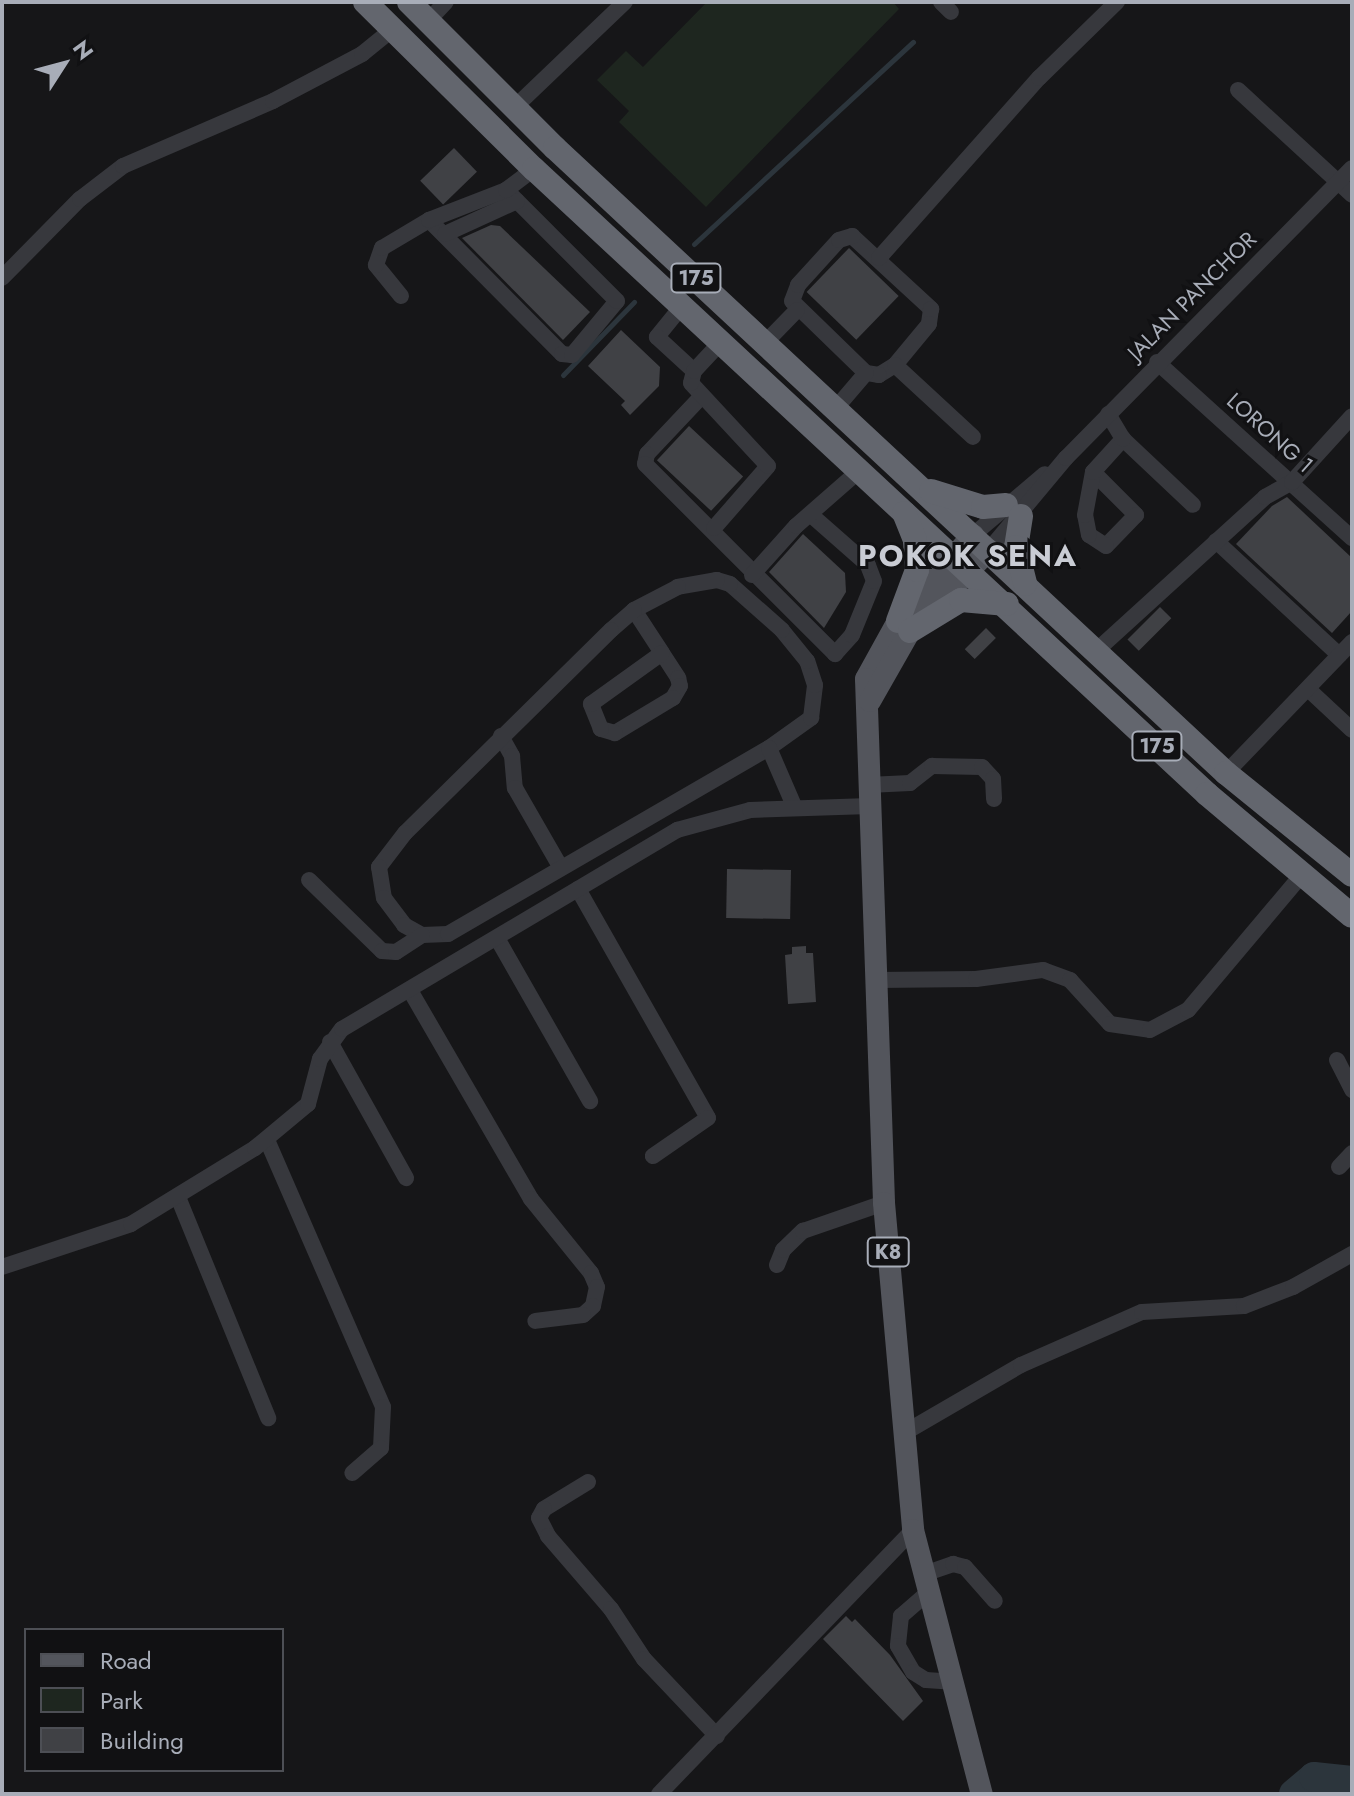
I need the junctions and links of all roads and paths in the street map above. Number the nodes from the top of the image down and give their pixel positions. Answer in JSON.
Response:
{"nodes":[{"id":1,"x":365,"y":2,"type":"edge"},
{"id":2,"x":409,"y":2,"type":"edge"},
{"id":3,"x":446,"y":2,"type":"edge"},
{"id":4,"x":625,"y":2,"type":"edge"},
{"id":5,"x":1117,"y":2,"type":"edge"},
{"id":6,"x":428,"y":21,"type":"junction"},
{"id":7,"x":392,"y":30,"type":"junction"},
{"id":8,"x":1238,"y":90,"type":"dead end"},
{"id":9,"x":515,"y":107,"type":"junction"},
{"id":10,"x":1352,"y":168,"type":"edge"},
{"id":11,"x":534,"y":169,"type":"junction"},
{"id":12,"x":1338,"y":182,"type":"junction"},
{"id":13,"x":1352,"y":195,"type":"edge"},
{"id":14,"x":511,"y":196,"type":"junction"},
{"id":15,"x":429,"y":220,"type":"junction"},
{"id":16,"x":445,"y":234,"type":"junction"},
{"id":17,"x":879,"y":258,"type":"junction"},
{"id":18,"x":2,"y":278,"type":"edge"},
{"id":19,"x":401,"y":296,"type":"dead end"},
{"id":20,"x":682,"y":306,"type":"junction"},
{"id":21,"x":797,"y":310,"type":"junction"},
{"id":22,"x":721,"y":342,"type":"junction"},
{"id":23,"x":765,"y":343,"type":"junction"},
{"id":24,"x":1157,"y":362,"type":"junction"},
{"id":25,"x":895,"y":365,"type":"junction"},
{"id":26,"x":694,"y":371,"type":"junction"},
{"id":27,"x":866,"y":373,"type":"junction"},
{"id":28,"x":700,"y":398,"type":"junction"},
{"id":29,"x":836,"y":408,"type":"junction"},
{"id":30,"x":1108,"y":414,"type":"junction"},
{"id":31,"x":1352,"y":416,"type":"edge"},
{"id":32,"x":973,"y":437,"type":"dead end"},
{"id":33,"x":1123,"y":439,"type":"junction"},
{"id":34,"x":860,"y":470,"type":"junction"},
{"id":35,"x":1093,"y":472,"type":"dead end"},
{"id":36,"x":1292,"y":482,"type":"junction"},
{"id":37,"x":921,"y":487,"type":"junction"},
{"id":38,"x":1193,"y":505,"type":"dead end"},
{"id":39,"x":902,"y":509,"type":"junction"},
{"id":40,"x":1013,"y":511,"type":"junction"},
{"id":41,"x":811,"y":515,"type":"junction"},
{"id":42,"x":714,"y":528,"type":"junction"},
{"id":43,"x":1352,"y":538,"type":"edge"},
{"id":44,"x":1216,"y":541,"type":"junction"},
{"id":45,"x":981,"y":543,"type":"junction"},
{"id":46,"x":960,"y":563,"type":"junction"},
{"id":47,"x":752,"y":575,"type":"junction"},
{"id":48,"x":1026,"y":587,"type":"junction"},
{"id":49,"x":1007,"y":604,"type":"junction"},
{"id":50,"x":634,"y":610,"type":"junction"},
{"id":51,"x":904,"y":626,"type":"junction"},
{"id":52,"x":1352,"y":642,"type":"edge"},
{"id":53,"x":1096,"y":651,"type":"junction"},
{"id":54,"x":662,"y":653,"type":"junction"},
{"id":55,"x":1339,"y":655,"type":"junction"},
{"id":56,"x":1308,"y":689,"type":"junction"},
{"id":57,"x":1352,"y":730,"type":"edge"},
{"id":58,"x":501,"y":736,"type":"junction"},
{"id":59,"x":769,"y":748,"type":"junction"},
{"id":60,"x":1226,"y":773,"type":"junction"},
{"id":61,"x":869,"y":796,"type":"junction"},
{"id":62,"x":994,"y":799,"type":"dead end"},
{"id":63,"x":795,"y":808,"type":"junction"},
{"id":64,"x":561,"y":868,"type":"junction"},
{"id":65,"x":1352,"y":875,"type":"edge"},
{"id":66,"x":1300,"y":877,"type":"junction"},
{"id":67,"x":309,"y":880,"type":"dead end"},
{"id":68,"x":578,"y":889,"type":"junction"},
{"id":69,"x":1352,"y":916,"type":"edge"},
{"id":70,"x":422,"y":935,"type":"junction"},
{"id":71,"x":497,"y":938,"type":"junction"},
{"id":72,"x":877,"y":980,"type":"junction"},
{"id":73,"x":411,"y":992,"type":"junction"},
{"id":74,"x":330,"y":1042,"type":"junction"},
{"id":75,"x":1337,"y":1060,"type":"dead end"},
{"id":76,"x":1352,"y":1090,"type":"edge"},
{"id":77,"x":590,"y":1101,"type":"dead end"},
{"id":78,"x":267,"y":1140,"type":"junction"},
{"id":79,"x":1352,"y":1153,"type":"edge"},
{"id":80,"x":653,"y":1156,"type":"dead end"},
{"id":81,"x":1339,"y":1167,"type":"dead end"},
{"id":82,"x":406,"y":1178,"type":"dead end"},
{"id":83,"x":178,"y":1197,"type":"junction"},
{"id":84,"x":884,"y":1203,"type":"junction"},
{"id":85,"x":1352,"y":1254,"type":"edge"},
{"id":86,"x":777,"y":1265,"type":"dead end"},
{"id":87,"x":2,"y":1267,"type":"edge"},
{"id":88,"x":535,"y":1321,"type":"dead end"},
{"id":89,"x":268,"y":1418,"type":"dead end"},
{"id":90,"x":904,"y":1433,"type":"junction"},
{"id":91,"x":352,"y":1473,"type":"dead end"},
{"id":92,"x":588,"y":1482,"type":"dead end"},
{"id":93,"x":913,"y":1530,"type":"junction"},
{"id":94,"x":929,"y":1582,"type":"junction"},
{"id":95,"x":995,"y":1601,"type":"dead end"},
{"id":96,"x":952,"y":1682,"type":"junction"},
{"id":97,"x":717,"y":1736,"type":"junction"},
{"id":98,"x":659,"y":1794,"type":"edge"},
{"id":99,"x":982,"y":1794,"type":"edge"}],
"edges":[{"from":1,"to":7,"type":"highway","number":"175"},
{"from":2,"to":6,"type":"highway","number":"175"},
{"from":3,"to":6,"type":"street"},
{"from":4,"to":9,"type":"street"},
{"from":5,"to":17,"type":"street"},
{"from":6,"to":9,"type":"highway","number":"175"},
{"from":7,"to":11,"type":"highway","number":"175"},
{"from":7,"to":18,"type":"street"},
{"from":8,"to":12,"type":"street"},
{"from":9,"to":23,"type":"highway","number":"175"},
{"from":10,"to":12,"type":"street","name":"JALAN PANCHOR"},
{"from":11,"to":14,"type":"street"},
{"from":11,"to":20,"type":"highway","number":"175"},
{"from":12,"to":13,"type":"street"},
{"from":12,"to":24,"type":"street","name":"JALAN PANCHOR"},
{"from":14,"to":15,"type":"street"},
{"from":14,"to":16,"type":"street"},
{"from":14,"to":16,"type":"street"},
{"from":15,"to":16,"type":"street"},
{"from":15,"to":19,"type":"street"},
{"from":17,"to":21,"type":"street"},
{"from":17,"to":25,"type":"street"},
{"from":20,"to":22,"type":"highway","number":"175"},
{"from":20,"to":26,"type":"street"},
{"from":21,"to":23,"type":"street"},
{"from":21,"to":27,"type":"street"},
{"from":22,"to":26,"type":"street"},
{"from":22,"to":34,"type":"highway","number":"175"},
{"from":23,"to":29,"type":"highway","number":"175"},
{"from":24,"to":30,"type":"street","name":"JALAN PANCHOR"},
{"from":24,"to":36,"type":"street","name":"LORONG 1"},
{"from":25,"to":27,"type":"street"},
{"from":25,"to":32,"type":"street"},
{"from":26,"to":28,"type":"street"},
{"from":27,"to":29,"type":"street"},
{"from":28,"to":42,"type":"street"},
{"from":28,"to":42,"type":"street"},
{"from":29,"to":37,"type":"highway","number":"175"},
{"from":30,"to":33,"type":"street"},
{"from":30,"to":40,"type":"street","name":"JALAN PANCHOR"},
{"from":31,"to":36,"type":"street"},
{"from":33,"to":35,"type":"street"},
{"from":33,"to":38,"type":"street"},
{"from":34,"to":39,"type":"highway","number":"175"},
{"from":34,"to":41,"type":"street"},
{"from":36,"to":43,"type":"street","name":"LORONG 1"},
{"from":36,"to":44,"type":"street"},
{"from":37,"to":40,"type":"highway"},
{"from":37,"to":45,"type":"highway","number":"175"},
{"from":39,"to":46,"type":"highway","number":"175"},
{"from":39,"to":51,"type":"highway"},
{"from":40,"to":45,"type":"street","name":"JALAN PANCHOR"},
{"from":40,"to":48,"type":"highway"},
{"from":41,"to":47,"type":"street"},
{"from":41,"to":47,"type":"street"},
{"from":42,"to":47,"type":"street"},
{"from":44,"to":53,"type":"street"},
{"from":44,"to":55,"type":"street"},
{"from":45,"to":46,"type":"main road","number":"K8"},
{"from":45,"to":48,"type":"highway","number":"175"},
{"from":46,"to":49,"type":"highway","number":"175"},
{"from":46,"to":51,"type":"main road","number":"K8"},
{"from":48,"to":53,"type":"highway","number":"175"},
{"from":49,"to":51,"type":"highway"},
{"from":49,"to":66,"type":"highway","number":"175"},
{"from":50,"to":54,"type":"street"},
{"from":50,"to":58,"type":"street"},
{"from":50,"to":59,"type":"street"},
{"from":51,"to":61,"type":"main road","number":"K8"},
{"from":52,"to":55,"type":"street"},
{"from":53,"to":60,"type":"highway","number":"175"},
{"from":54,"to":54,"type":"street"},
{"from":55,"to":56,"type":"street"},
{"from":56,"to":57,"type":"street"},
{"from":56,"to":60,"type":"street"},
{"from":58,"to":64,"type":"street"},
{"from":58,"to":70,"type":"street"},
{"from":59,"to":63,"type":"street"},
{"from":59,"to":64,"type":"street"},
{"from":60,"to":65,"type":"highway","number":"175"},
{"from":61,"to":62,"type":"street"},
{"from":61,"to":63,"type":"street"},
{"from":61,"to":72,"type":"main road","number":"K8"},
{"from":63,"to":68,"type":"street"},
{"from":64,"to":70,"type":"street"},
{"from":66,"to":69,"type":"highway","number":"175"},
{"from":66,"to":72,"type":"street"},
{"from":67,"to":70,"type":"street"},
{"from":68,"to":71,"type":"street"},
{"from":68,"to":80,"type":"street"},
{"from":71,"to":73,"type":"street"},
{"from":71,"to":77,"type":"street"},
{"from":72,"to":84,"type":"main road","number":"K8"},
{"from":73,"to":74,"type":"street"},
{"from":73,"to":88,"type":"street"},
{"from":74,"to":78,"type":"street"},
{"from":74,"to":82,"type":"street"},
{"from":75,"to":76,"type":"street"},
{"from":78,"to":83,"type":"street"},
{"from":78,"to":91,"type":"street"},
{"from":79,"to":81,"type":"street"},
{"from":83,"to":87,"type":"street"},
{"from":83,"to":89,"type":"street"},
{"from":84,"to":86,"type":"street"},
{"from":84,"to":90,"type":"main road","number":"K8"},
{"from":85,"to":90,"type":"street"},
{"from":90,"to":93,"type":"main road","number":"K8"},
{"from":92,"to":97,"type":"street"},
{"from":93,"to":94,"type":"main road","number":"K8"},
{"from":93,"to":97,"type":"street"},
{"from":94,"to":95,"type":"street"},
{"from":94,"to":96,"type":"main road","number":"K8"},
{"from":94,"to":96,"type":"street"},
{"from":96,"to":99,"type":"main road","number":"K8"},
{"from":97,"to":98,"type":"street"}]}
